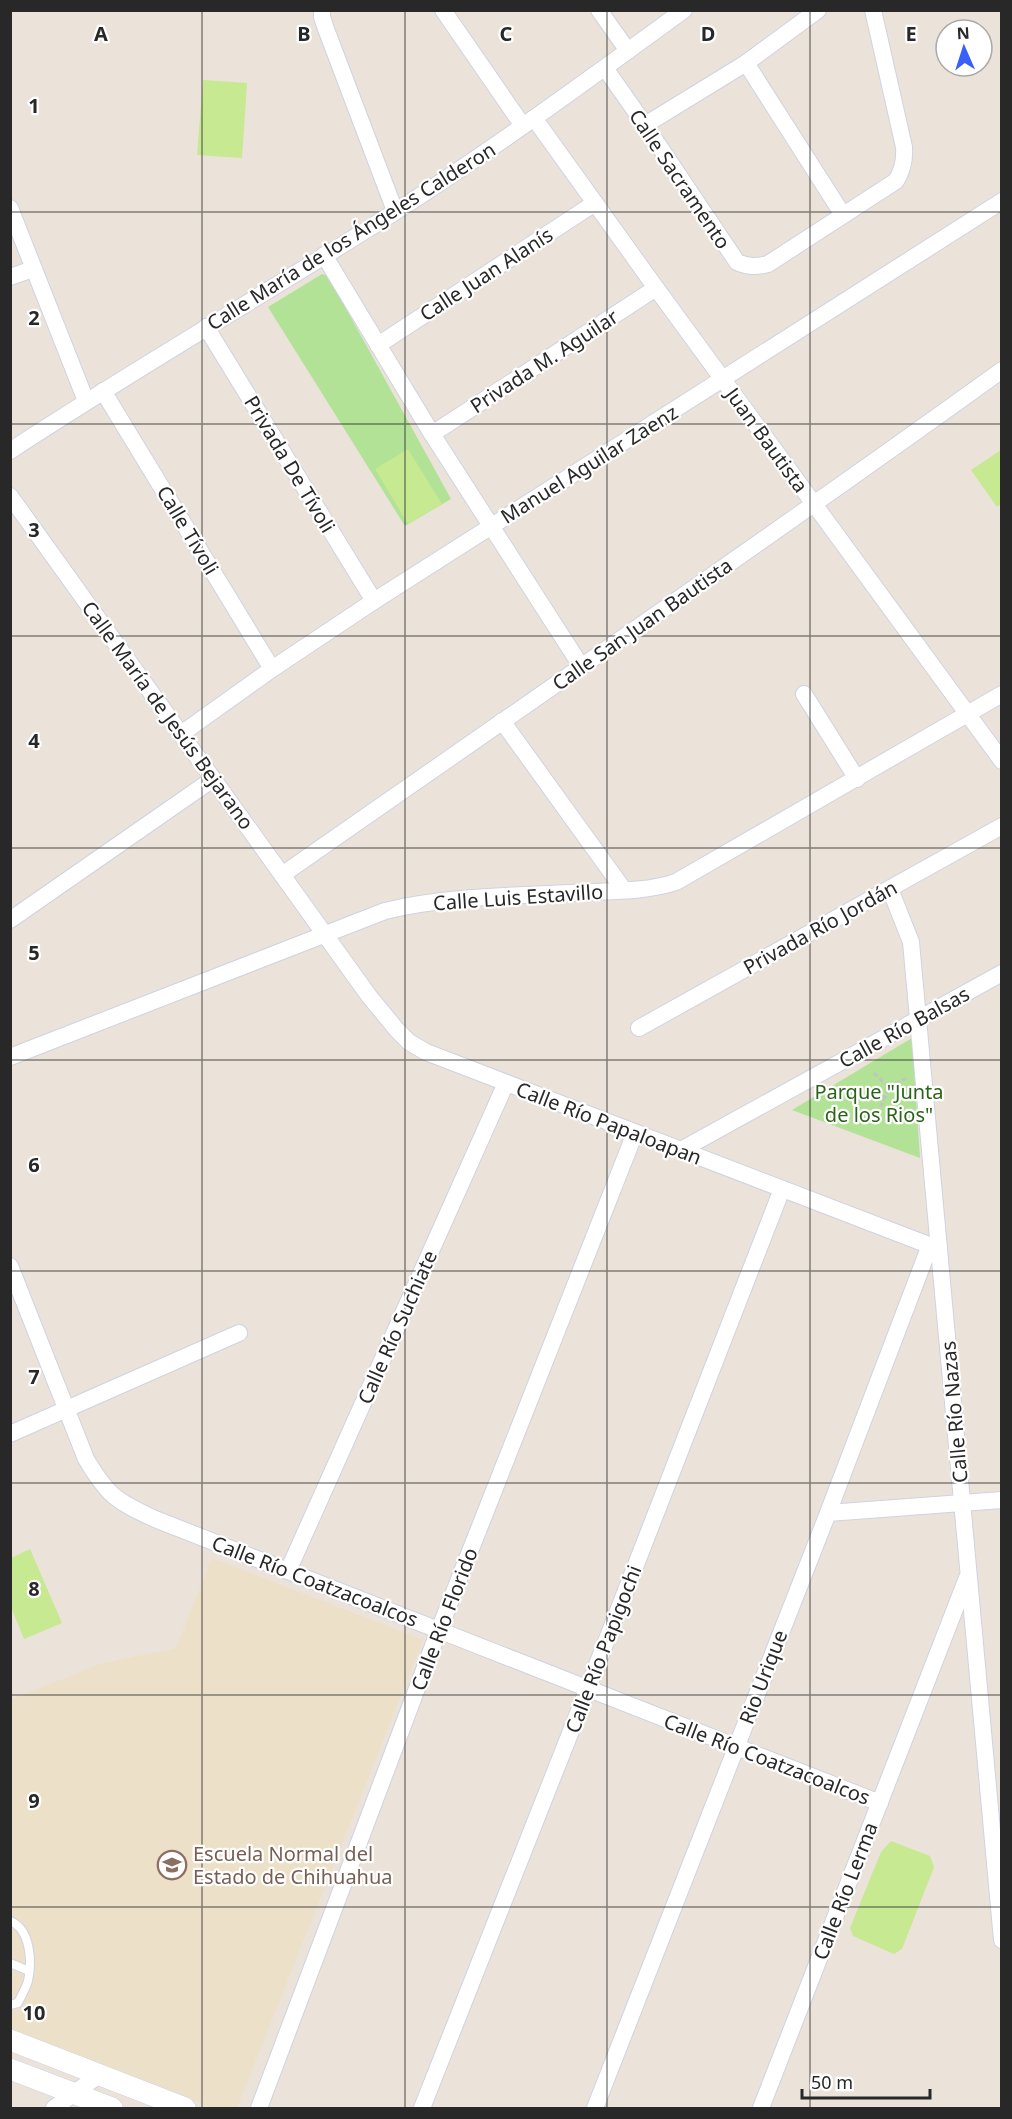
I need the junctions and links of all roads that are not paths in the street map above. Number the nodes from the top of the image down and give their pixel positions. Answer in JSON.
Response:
{"nodes":[{"id":1,"x":322,"y":10,"type":"edge"},
{"id":2,"x":443,"y":10,"type":"edge"},
{"id":3,"x":599,"y":10,"type":"edge"},
{"id":4,"x":684,"y":10,"type":"edge"},
{"id":5,"x":819,"y":10,"type":"edge"},
{"id":6,"x":873,"y":10,"type":"edge"},
{"id":7,"x":627,"y":51,"type":"junction"},
{"id":8,"x":746,"y":63,"type":"junction"},
{"id":9,"x":604,"y":68,"type":"junction"},
{"id":10,"x":529,"y":122,"type":"junction"},
{"id":11,"x":645,"y":125,"type":"junction"},
{"id":12,"x":1002,"y":201,"type":"edge"},
{"id":13,"x":595,"y":203,"type":"junction"},
{"id":14,"x":10,"y":208,"type":"edge"},
{"id":15,"x":395,"y":211,"type":"junction"},
{"id":16,"x":843,"y":215,"type":"junction"},
{"id":17,"x":324,"y":255,"type":"junction"},
{"id":18,"x":33,"y":269,"type":"junction"},
{"id":19,"x":10,"y":277,"type":"edge"},
{"id":20,"x":656,"y":288,"type":"junction"},
{"id":21,"x":206,"y":327,"type":"junction"},
{"id":22,"x":378,"y":345,"type":"junction"},
{"id":23,"x":1002,"y":370,"type":"edge"},
{"id":24,"x":723,"y":380,"type":"junction"},
{"id":25,"x":103,"y":391,"type":"junction"},
{"id":26,"x":86,"y":401,"type":"junction"},
{"id":27,"x":432,"y":434,"type":"junction"},
{"id":28,"x":10,"y":451,"type":"edge"},
{"id":29,"x":10,"y":496,"type":"edge"},
{"id":30,"x":815,"y":505,"type":"junction"},
{"id":31,"x":491,"y":526,"type":"junction"},
{"id":32,"x":374,"y":601,"type":"junction"},
{"id":33,"x":581,"y":666,"type":"junction"},
{"id":34,"x":272,"y":669,"type":"junction"},
{"id":35,"x":804,"y":694,"type":"dead end"},
{"id":36,"x":1002,"y":694,"type":"edge"},
{"id":37,"x":966,"y":714,"type":"junction"},
{"id":38,"x":501,"y":722,"type":"junction"},
{"id":39,"x":181,"y":734,"type":"junction"},
{"id":40,"x":1002,"y":761,"type":"edge"},
{"id":41,"x":213,"y":779,"type":"junction"},
{"id":42,"x":857,"y":779,"type":"junction"},
{"id":43,"x":1002,"y":826,"type":"edge"},
{"id":44,"x":282,"y":875,"type":"junction"},
{"id":45,"x":890,"y":889,"type":"junction"},
{"id":46,"x":624,"y":890,"type":"junction"},
{"id":47,"x":10,"y":920,"type":"edge"},
{"id":48,"x":325,"y":934,"type":"junction"},
{"id":49,"x":1002,"y":973,"type":"edge"},
{"id":50,"x":919,"y":1018,"type":"junction"},
{"id":51,"x":639,"y":1028,"type":"dead end"},
{"id":52,"x":10,"y":1057,"type":"edge"},
{"id":53,"x":506,"y":1083,"type":"junction"},
{"id":54,"x":635,"y":1133,"type":"junction"},
{"id":55,"x":681,"y":1150,"type":"junction"},
{"id":56,"x":782,"y":1189,"type":"junction"},
{"id":57,"x":934,"y":1247,"type":"junction"},
{"id":58,"x":11,"y":1271,"type":"edge"},
{"id":59,"x":239,"y":1333,"type":"dead end"},
{"id":60,"x":66,"y":1410,"type":"junction"},
{"id":61,"x":10,"y":1434,"type":"edge"},
{"id":62,"x":1002,"y":1500,"type":"edge"},
{"id":63,"x":962,"y":1503,"type":"junction"},
{"id":64,"x":828,"y":1513,"type":"junction"},
{"id":65,"x":288,"y":1570,"type":"junction"},
{"id":66,"x":968,"y":1574,"type":"junction"},
{"id":67,"x":439,"y":1630,"type":"junction"},
{"id":68,"x":588,"y":1688,"type":"junction"},
{"id":69,"x":736,"y":1746,"type":"junction"},
{"id":70,"x":880,"y":1803,"type":"junction"},
{"id":71,"x":10,"y":1921,"type":"edge"},
{"id":72,"x":1002,"y":1940,"type":"edge"},
{"id":73,"x":10,"y":1963,"type":"edge"},
{"id":74,"x":29,"y":1971,"type":"junction"},
{"id":75,"x":10,"y":2005,"type":"edge"},
{"id":76,"x":10,"y":2040,"type":"edge"},
{"id":77,"x":10,"y":2069,"type":"edge"},
{"id":78,"x":99,"y":2075,"type":"junction"},
{"id":79,"x":74,"y":2095,"type":"junction"},
{"id":80,"x":54,"y":2109,"type":"edge"},
{"id":81,"x":111,"y":2109,"type":"edge"},
{"id":82,"x":185,"y":2109,"type":"edge"},
{"id":83,"x":259,"y":2109,"type":"edge"},
{"id":84,"x":422,"y":2109,"type":"edge"},
{"id":85,"x":595,"y":2109,"type":"edge"},
{"id":86,"x":761,"y":2109,"type":"edge"}],
"edges":[{"from":1,"to":15,"type":"street"},
{"from":2,"to":10,"type":"street","name":"Juan Bautista"},
{"from":3,"to":7,"type":"street"},
{"from":4,"to":7,"type":"street","name":"Calle María de los Ángeles Calderon"},
{"from":5,"to":8,"type":"street"},
{"from":6,"to":16,"type":"street"},
{"from":7,"to":9,"type":"street","name":"Calle María de los Ángeles Calderon"},
{"from":8,"to":11,"type":"street"},
{"from":8,"to":16,"type":"street"},
{"from":9,"to":10,"type":"street","name":"Calle María de los Ángeles Calderon"},
{"from":9,"to":11,"type":"street","name":"Calle Sacramento"},
{"from":10,"to":13,"type":"street","name":"Juan Bautista"},
{"from":10,"to":15,"type":"street","name":"Calle María de los Ángeles Calderon"},
{"from":11,"to":16,"type":"street","name":"Calle Sacramento"},
{"from":12,"to":24,"type":"street","name":"Manuel Aguilar Zaenz"},
{"from":13,"to":20,"type":"street","name":"Juan Bautista"},
{"from":13,"to":22,"type":"street","name":"Calle Juan Alanís"},
{"from":14,"to":18,"type":"street"},
{"from":15,"to":17,"type":"street","name":"Calle María de los Ángeles Calderon"},
{"from":17,"to":21,"type":"street","name":"Calle María de los Ángeles Calderon"},
{"from":17,"to":22,"type":"street"},
{"from":18,"to":19,"type":"street"},
{"from":18,"to":26,"type":"street"},
{"from":20,"to":24,"type":"street","name":"Juan Bautista"},
{"from":20,"to":27,"type":"street","name":"Privada M. Aguilar"},
{"from":21,"to":25,"type":"street","name":"Calle María de los Ángeles Calderon"},
{"from":21,"to":32,"type":"street","name":"Privada De Tívoli"},
{"from":22,"to":27,"type":"street"},
{"from":23,"to":30,"type":"street","name":"Calle San Juan Bautista"},
{"from":24,"to":30,"type":"street","name":"Juan Bautista"},
{"from":24,"to":31,"type":"street","name":"Manuel Aguilar Zaenz"},
{"from":25,"to":26,"type":"street","name":"Calle María de los Ángeles Calderon"},
{"from":25,"to":34,"type":"street","name":"Calle Tívoli"},
{"from":26,"to":28,"type":"street","name":"Calle María de los Ángeles Calderon"},
{"from":27,"to":31,"type":"street"},
{"from":29,"to":39,"type":"street","name":"Calle María de Jesús Bejarano"},
{"from":30,"to":33,"type":"street","name":"Calle San Juan Bautista"},
{"from":30,"to":37,"type":"street","name":"Juan Bautista"},
{"from":31,"to":32,"type":"street","name":"Manuel Aguilar Zaenz"},
{"from":31,"to":33,"type":"street"},
{"from":32,"to":34,"type":"street","name":"Manuel Aguilar Zaenz"},
{"from":33,"to":38,"type":"street","name":"Calle San Juan Bautista"},
{"from":34,"to":39,"type":"street","name":"Manuel Aguilar Zaenz"},
{"from":35,"to":42,"type":"street"},
{"from":36,"to":37,"type":"street","name":"Calle Luis Estavillo"},
{"from":37,"to":40,"type":"street","name":"Juan Bautista"},
{"from":37,"to":42,"type":"street","name":"Calle Luis Estavillo"},
{"from":38,"to":44,"type":"street","name":"Calle San Juan Bautista"},
{"from":38,"to":46,"type":"street"},
{"from":39,"to":41,"type":"street","name":"Calle María de Jesús Bejarano"},
{"from":41,"to":44,"type":"street","name":"Calle María de Jesús Bejarano"},
{"from":41,"to":47,"type":"street"},
{"from":42,"to":46,"type":"street","name":"Calle Luis Estavillo"},
{"from":43,"to":45,"type":"street","name":"Privada Río Jordán"},
{"from":44,"to":48,"type":"street","name":"Calle María de Jesús Bejarano"},
{"from":45,"to":50,"type":"street","name":"Calle Río Nazas"},
{"from":45,"to":51,"type":"street","name":"Privada Río Jordán"},
{"from":46,"to":48,"type":"street","name":"Calle Luis Estavillo"},
{"from":48,"to":52,"type":"street","name":"Calle Luis Estavillo"},
{"from":48,"to":53,"type":"street","name":"Calle Río Papaloapan"},
{"from":49,"to":50,"type":"street","name":"Calle Río Balsas"},
{"from":50,"to":55,"type":"street","name":"Calle Río Balsas"},
{"from":50,"to":57,"type":"street","name":"Calle Río Nazas"},
{"from":53,"to":54,"type":"street","name":"Calle Río Papaloapan"},
{"from":53,"to":65,"type":"street","name":"Calle Río Suchiate"},
{"from":54,"to":55,"type":"street","name":"Calle Río Papaloapan"},
{"from":54,"to":67,"type":"street","name":"Calle Río Florido"},
{"from":55,"to":56,"type":"street","name":"Calle Río Papaloapan"},
{"from":56,"to":57,"type":"street","name":"Calle Río Papaloapan"},
{"from":56,"to":68,"type":"street","name":"Calle Río Papigochi"},
{"from":57,"to":63,"type":"street","name":"Calle Río Nazas"},
{"from":57,"to":64,"type":"street","name":"Rio Urique"},
{"from":58,"to":60,"type":"street","name":"Calle Río Coatzacoalcos"},
{"from":59,"to":60,"type":"street"},
{"from":60,"to":61,"type":"street"},
{"from":60,"to":65,"type":"street","name":"Calle Río Coatzacoalcos"},
{"from":62,"to":63,"type":"street"},
{"from":63,"to":64,"type":"street"},
{"from":63,"to":66,"type":"street","name":"Calle Río Nazas"},
{"from":64,"to":69,"type":"street","name":"Rio Urique"},
{"from":65,"to":67,"type":"street","name":"Calle Río Coatzacoalcos"},
{"from":66,"to":70,"type":"street","name":"Calle Río Lerma"},
{"from":66,"to":72,"type":"street","name":"Calle Río Nazas"},
{"from":67,"to":68,"type":"street","name":"Calle Río Coatzacoalcos"},
{"from":67,"to":83,"type":"street","name":"Calle Río Florido"},
{"from":68,"to":69,"type":"street","name":"Calle Río Coatzacoalcos"},
{"from":68,"to":84,"type":"street","name":"Calle Río Papigochi"},
{"from":69,"to":70,"type":"street","name":"Calle Río Coatzacoalcos"},
{"from":69,"to":85,"type":"street","name":"Rio Urique"},
{"from":70,"to":86,"type":"street","name":"Calle Río Lerma"},
{"from":71,"to":74,"type":"lane"},
{"from":73,"to":74,"type":"lane"},
{"from":74,"to":75,"type":"lane"},
{"from":76,"to":78,"type":"street"},
{"from":77,"to":79,"type":"street"},
{"from":78,"to":79,"type":"street"},
{"from":78,"to":82,"type":"street"},
{"from":79,"to":80,"type":"street"},
{"from":79,"to":81,"type":"street"}]}
